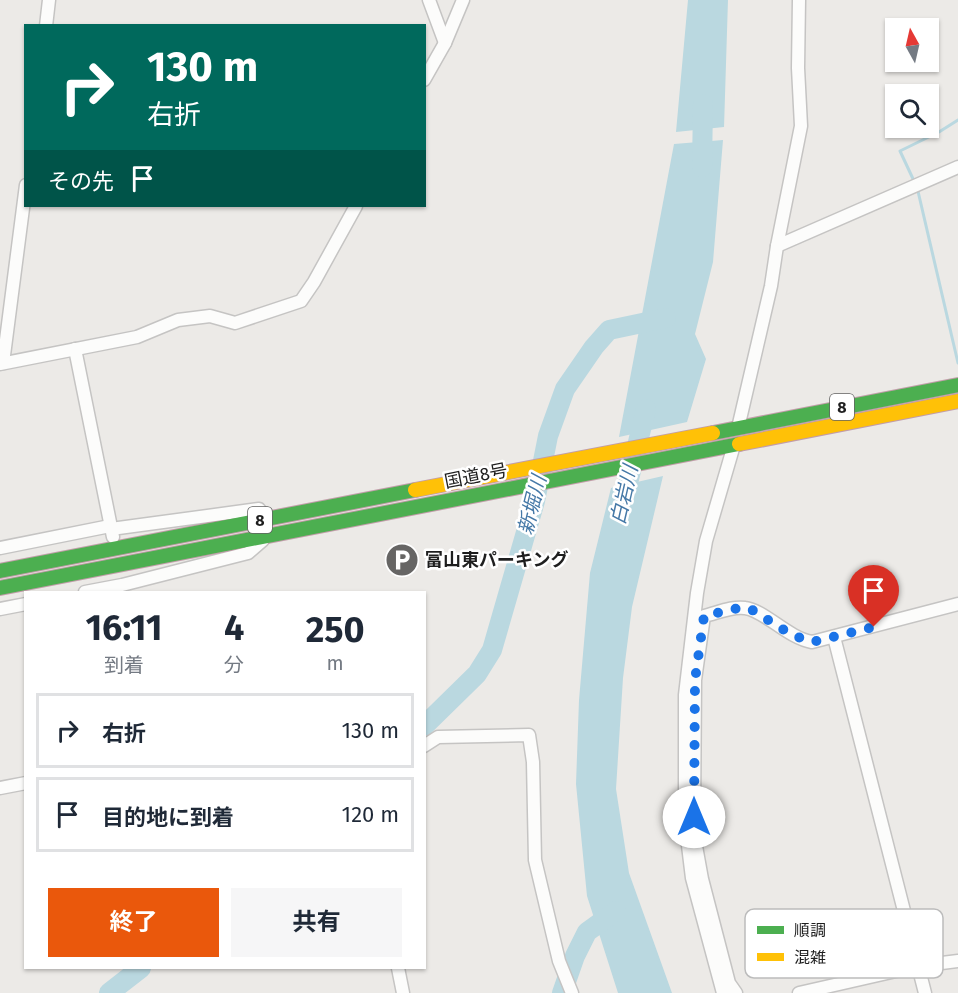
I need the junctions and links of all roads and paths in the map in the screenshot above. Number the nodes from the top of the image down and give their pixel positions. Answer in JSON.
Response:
{"nodes":[{"id":1,"x":49,"y":0,"type":"edge"},
{"id":2,"x":429,"y":0,"type":"edge"},
{"id":3,"x":463,"y":0,"type":"edge"},
{"id":4,"x":799,"y":0,"type":"edge"},
{"id":5,"x":46,"y":24,"type":"edge"},
{"id":6,"x":445,"y":43,"type":"junction"},
{"id":7,"x":426,"y":76,"type":"edge"},
{"id":8,"x":958,"y":167,"type":"edge"},
{"id":9,"x":24,"y":200,"type":"edge"},
{"id":10,"x":355,"y":207,"type":"edge"},
{"id":11,"x":777,"y":246,"type":"junction"},
{"id":12,"x":75,"y":349,"type":"junction"},
{"id":13,"x":2,"y":363,"type":"edge"},
{"id":14,"x":958,"y":385,"type":"edge"},
{"id":15,"x":958,"y":401,"type":"edge"},
{"id":16,"x":732,"y":429,"type":"junction"},
{"id":17,"x":731,"y":445,"type":"junction"},
{"id":18,"x":266,"y":519,"type":"junction"},
{"id":19,"x":111,"y":530,"type":"junction"},
{"id":20,"x":269,"y":536,"type":"junction"},
{"id":21,"x":0,"y":548,"type":"edge"},
{"id":22,"x":0,"y":571,"type":"edge"},
{"id":23,"x":122,"y":585,"type":"edge"},
{"id":24,"x":0,"y":588,"type":"edge"},
{"id":25,"x":90,"y":591,"type":"edge"},
{"id":26,"x":24,"y":604,"type":"edge"},
{"id":27,"x":958,"y":604,"type":"edge"},
{"id":28,"x":0,"y":609,"type":"edge"},
{"id":29,"x":834,"y":637,"type":"junction"},
{"id":30,"x":426,"y":745,"type":"edge"},
{"id":31,"x":24,"y":783,"type":"edge"},
{"id":32,"x":0,"y":788,"type":"edge"},
{"id":33,"x":903,"y":909,"type":"edge"},
{"id":34,"x":958,"y":961,"type":"edge"},
{"id":35,"x":943,"y":963,"type":"edge"},
{"id":36,"x":398,"y":969,"type":"edge"},
{"id":37,"x":865,"y":978,"type":"edge"},
{"id":38,"x":921,"y":978,"type":"edge"},
{"id":39,"x":403,"y":993,"type":"edge"},
{"id":40,"x":572,"y":993,"type":"edge"},
{"id":41,"x":723,"y":993,"type":"edge"},
{"id":42,"x":736,"y":993,"type":"edge"},
{"id":43,"x":799,"y":993,"type":"edge"},
{"id":44,"x":925,"y":993,"type":"edge"}],
"edges":[{"from":1,"to":5,"type":"street"},
{"from":2,"to":6,"type":"street"},
{"from":3,"to":6,"type":"street"},
{"from":4,"to":11,"type":"street"},
{"from":6,"to":7,"type":"street"},
{"from":8,"to":11,"type":"street"},
{"from":9,"to":13,"type":"street"},
{"from":10,"to":12,"type":"street"},
{"from":11,"to":16,"type":"street"},
{"from":12,"to":13,"type":"street"},
{"from":12,"to":19,"type":"street"},
{"from":14,"to":16,"type":"highway","name":"国道8号","number":"8"},
{"from":15,"to":17,"type":"highway","name":"国道8号","number":"8"},
{"from":16,"to":18,"type":"highway","name":"国道8号","number":"8"},
{"from":17,"to":20,"type":"highway","name":"国道8号","number":"8"},
{"from":17,"to":41,"type":"street"},
{"from":18,"to":19,"type":"street"},
{"from":18,"to":22,"type":"highway","name":"国道8号","number":"8"},
{"from":19,"to":21,"type":"street"},
{"from":20,"to":23,"type":"street"},
{"from":20,"to":24,"type":"highway","name":"国道8号","number":"8"},
{"from":23,"to":25,"type":"street"},
{"from":26,"to":28,"type":"street"},
{"from":27,"to":29,"type":"street"},
{"from":29,"to":33,"type":"street"},
{"from":29,"to":42,"type":"street"},
{"from":30,"to":40,"type":"street"},
{"from":31,"to":32,"type":"street"},
{"from":34,"to":35,"type":"street"},
{"from":36,"to":39,"type":"street"},
{"from":37,"to":43,"type":"street"},
{"from":38,"to":44,"type":"street"}]}
